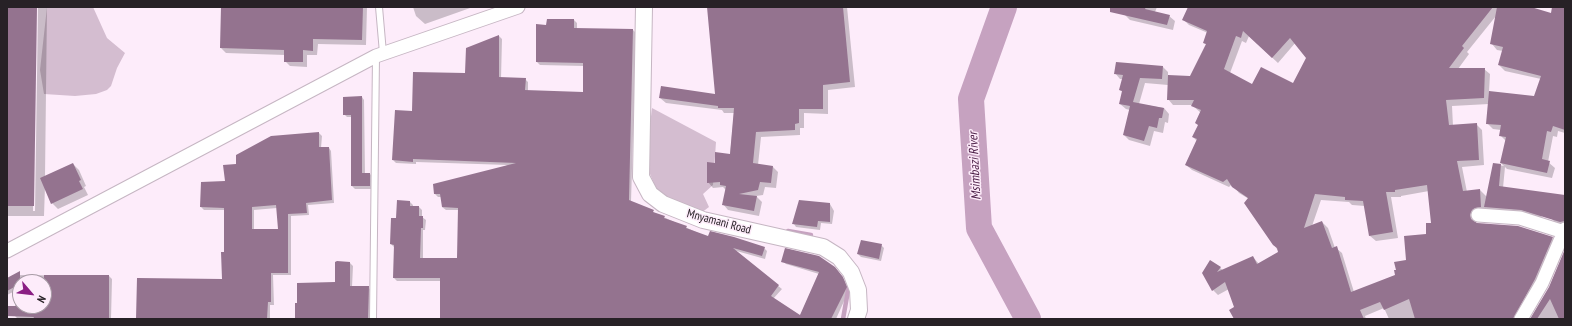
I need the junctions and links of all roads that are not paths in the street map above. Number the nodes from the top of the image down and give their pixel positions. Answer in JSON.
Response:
{"nodes":[{"id":1,"x":379,"y":7,"type":"edge"},
{"id":2,"x":518,"y":7,"type":"edge"},
{"id":3,"x":644,"y":7,"type":"edge"},
{"id":4,"x":380,"y":55,"type":"junction"},
{"id":5,"x":1478,"y":215,"type":"dead end"},
{"id":6,"x":1564,"y":231,"type":"edge"},
{"id":7,"x":7,"y":251,"type":"edge"},
{"id":8,"x":373,"y":319,"type":"edge"},
{"id":9,"x":856,"y":319,"type":"edge"},
{"id":10,"x":1521,"y":319,"type":"edge"}],
"edges":[{"from":1,"to":4,"type":"lane"},
{"from":2,"to":4,"type":"street"},
{"from":3,"to":9,"type":"street","name":"Mnyamani Road"},
{"from":4,"to":7,"type":"street"},
{"from":4,"to":8,"type":"lane"},
{"from":5,"to":6,"type":"street"},
{"from":6,"to":10,"type":"street"}]}
